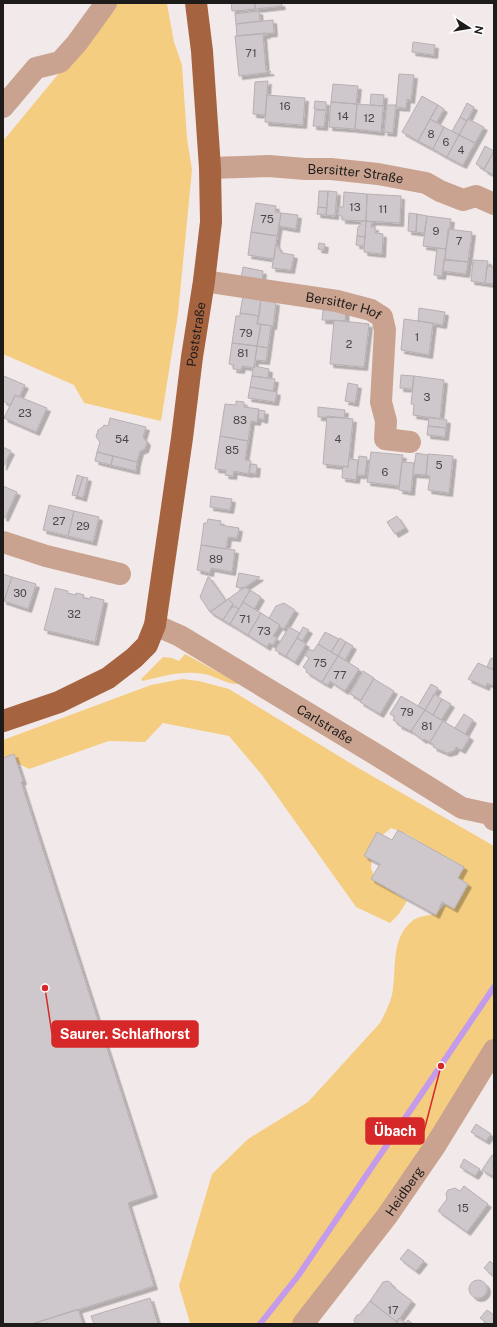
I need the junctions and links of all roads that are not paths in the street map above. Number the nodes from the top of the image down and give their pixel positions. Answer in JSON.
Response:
{"nodes":[{"id":1,"x":106,"y":3,"type":"edge"},
{"id":2,"x":196,"y":3,"type":"edge"},
{"id":3,"x":3,"y":107,"type":"edge"},
{"id":4,"x":210,"y":168,"type":"junction"},
{"id":5,"x":494,"y":204,"type":"edge"},
{"id":6,"x":204,"y":280,"type":"junction"},
{"id":7,"x":410,"y":442,"type":"dead end"},
{"id":8,"x":3,"y":542,"type":"edge"},
{"id":9,"x":120,"y":574,"type":"dead end"},
{"id":10,"x":155,"y":625,"type":"junction"},
{"id":11,"x":3,"y":721,"type":"edge"},
{"id":12,"x":493,"y":813,"type":"edge"},
{"id":13,"x":494,"y":1050,"type":"edge"},
{"id":14,"x":303,"y":1324,"type":"edge"}],
"edges":[{"from":1,"to":3,"type":"street"},
{"from":2,"to":4,"type":"main road","name":"Poststraße"},
{"from":4,"to":5,"type":"street","name":"Bersitter Straße"},
{"from":4,"to":6,"type":"main road","name":"Poststraße"},
{"from":6,"to":7,"type":"street","name":"Bersitter Hof"},
{"from":6,"to":10,"type":"main road","name":"Poststraße"},
{"from":8,"to":9,"type":"street"},
{"from":10,"to":11,"type":"main road","name":"Poststraße"},
{"from":10,"to":12,"type":"street","name":"Carlstraße"},
{"from":13,"to":14,"type":"street","name":"Heidberg"}]}
